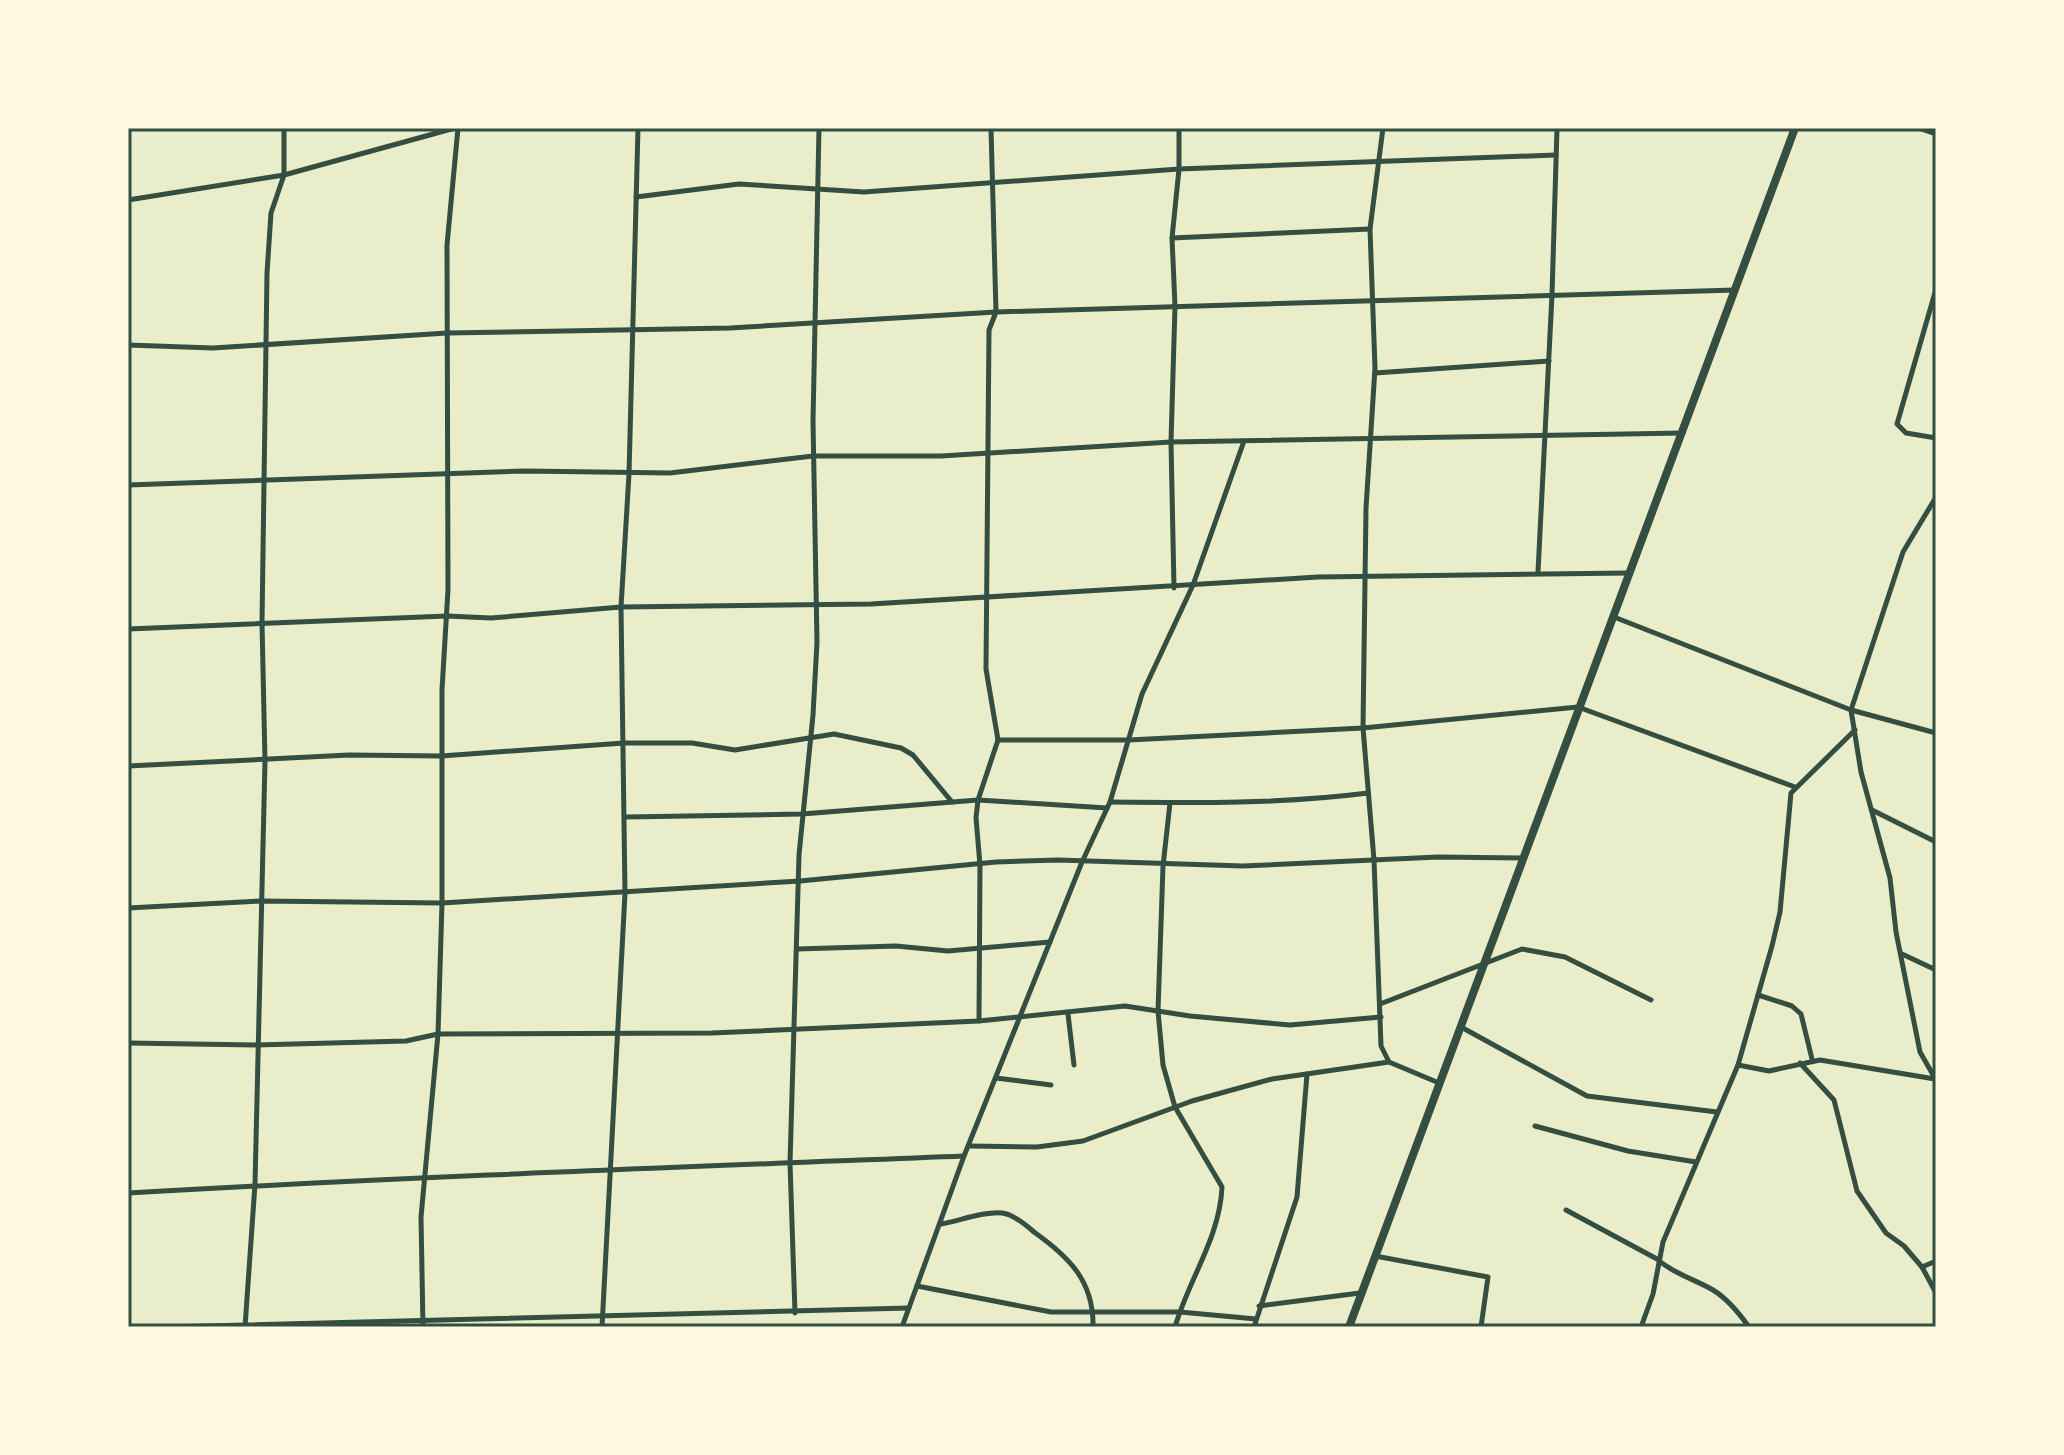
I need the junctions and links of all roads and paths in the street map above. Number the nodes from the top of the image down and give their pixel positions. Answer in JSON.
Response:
{"nodes":[{"id":1,"x":284,"y":128,"type":"edge"},
{"id":2,"x":457,"y":128,"type":"edge"},
{"id":3,"x":638,"y":128,"type":"edge"},
{"id":4,"x":819,"y":128,"type":"edge"},
{"id":5,"x":991,"y":128,"type":"edge"},
{"id":6,"x":1179,"y":128,"type":"edge"},
{"id":7,"x":1383,"y":128,"type":"edge"},
{"id":8,"x":1557,"y":128,"type":"edge"},
{"id":9,"x":1795,"y":128,"type":"edge"},
{"id":10,"x":1919,"y":128,"type":"edge"},
{"id":11,"x":1936,"y":134,"type":"edge"},
{"id":12,"x":1556,"y":155,"type":"junction"},
{"id":13,"x":1381,"y":163,"type":"junction"},
{"id":14,"x":1179,"y":169,"type":"junction"},
{"id":15,"x":284,"y":175,"type":"junction"},
{"id":16,"x":994,"y":183,"type":"junction"},
{"id":17,"x":820,"y":189,"type":"junction"},
{"id":18,"x":636,"y":197,"type":"junction"},
{"id":19,"x":128,"y":200,"type":"edge"},
{"id":20,"x":1370,"y":229,"type":"junction"},
{"id":21,"x":1172,"y":238,"type":"junction"},
{"id":22,"x":1936,"y":289,"type":"edge"},
{"id":23,"x":1735,"y":290,"type":"junction"},
{"id":24,"x":1552,"y":295,"type":"junction"},
{"id":25,"x":1375,"y":299,"type":"junction"},
{"id":26,"x":1175,"y":306,"type":"junction"},
{"id":27,"x":996,"y":312,"type":"junction"},
{"id":28,"x":815,"y":322,"type":"junction"},
{"id":29,"x":632,"y":327,"type":"junction"},
{"id":30,"x":447,"y":333,"type":"junction"},
{"id":31,"x":267,"y":343,"type":"junction"},
{"id":32,"x":128,"y":345,"type":"edge"},
{"id":33,"x":1549,"y":361,"type":"junction"},
{"id":34,"x":1375,"y":373,"type":"junction"},
{"id":35,"x":1684,"y":433,"type":"junction"},
{"id":36,"x":1546,"y":434,"type":"junction"},
{"id":37,"x":1936,"y":438,"type":"edge"},
{"id":38,"x":1371,"y":439,"type":"junction"},
{"id":39,"x":1244,"y":441,"type":"junction"},
{"id":40,"x":1171,"y":442,"type":"junction"},
{"id":41,"x":990,"y":452,"type":"junction"},
{"id":42,"x":813,"y":456,"type":"junction"},
{"id":43,"x":448,"y":474,"type":"junction"},
{"id":44,"x":629,"y":474,"type":"junction"},
{"id":45,"x":264,"y":480,"type":"junction"},
{"id":46,"x":128,"y":485,"type":"edge"},
{"id":47,"x":1936,"y":497,"type":"edge"},
{"id":48,"x":1934,"y":505,"type":"edge"},
{"id":49,"x":1538,"y":572,"type":"junction"},
{"id":50,"x":1629,"y":573,"type":"junction"},
{"id":51,"x":1366,"y":576,"type":"junction"},
{"id":52,"x":1193,"y":585,"type":"junction"},
{"id":53,"x":1174,"y":588,"type":"junction"},
{"id":54,"x":986,"y":595,"type":"junction"},
{"id":55,"x":816,"y":605,"type":"junction"},
{"id":56,"x":621,"y":607,"type":"junction"},
{"id":57,"x":447,"y":616,"type":"junction"},
{"id":58,"x":1613,"y":616,"type":"junction"},
{"id":59,"x":262,"y":623,"type":"junction"},
{"id":60,"x":128,"y":629,"type":"edge"},
{"id":61,"x":1578,"y":707,"type":"junction"},
{"id":62,"x":1851,"y":710,"type":"junction"},
{"id":63,"x":1363,"y":728,"type":"junction"},
{"id":64,"x":1855,"y":730,"type":"junction"},
{"id":65,"x":1936,"y":733,"type":"edge"},
{"id":66,"x":811,"y":736,"type":"junction"},
{"id":67,"x":998,"y":740,"type":"junction"},
{"id":68,"x":1129,"y":740,"type":"junction"},
{"id":69,"x":624,"y":743,"type":"junction"},
{"id":70,"x":441,"y":756,"type":"junction"},
{"id":71,"x":265,"y":761,"type":"junction"},
{"id":72,"x":128,"y":766,"type":"edge"},
{"id":73,"x":1795,"y":787,"type":"junction"},
{"id":74,"x":1368,"y":793,"type":"junction"},
{"id":75,"x":978,"y":800,"type":"junction"},
{"id":76,"x":952,"y":802,"type":"junction"},
{"id":77,"x":1170,"y":803,"type":"junction"},
{"id":78,"x":1109,"y":805,"type":"junction"},
{"id":79,"x":1871,"y":809,"type":"junction"},
{"id":80,"x":802,"y":814,"type":"junction"},
{"id":81,"x":626,"y":817,"type":"junction"},
{"id":82,"x":1936,"y":842,"type":"edge"},
{"id":83,"x":1522,"y":858,"type":"junction"},
{"id":84,"x":1374,"y":860,"type":"junction"},
{"id":85,"x":1082,"y":862,"type":"junction"},
{"id":86,"x":980,"y":865,"type":"junction"},
{"id":87,"x":1163,"y":866,"type":"junction"},
{"id":88,"x":800,"y":881,"type":"junction"},
{"id":89,"x":625,"y":893,"type":"junction"},
{"id":90,"x":261,"y":901,"type":"junction"},
{"id":91,"x":442,"y":903,"type":"junction"},
{"id":92,"x":128,"y":908,"type":"edge"},
{"id":93,"x":1050,"y":942,"type":"junction"},
{"id":94,"x":797,"y":949,"type":"junction"},
{"id":95,"x":979,"y":949,"type":"junction"},
{"id":96,"x":1901,"y":954,"type":"junction"},
{"id":97,"x":1482,"y":966,"type":"junction"},
{"id":98,"x":1936,"y":970,"type":"edge"},
{"id":99,"x":1758,"y":995,"type":"junction"},
{"id":100,"x":1651,"y":1000,"type":"dead end"},
{"id":101,"x":1380,"y":1004,"type":"junction"},
{"id":102,"x":1158,"y":1011,"type":"junction"},
{"id":103,"x":1068,"y":1014,"type":"junction"},
{"id":104,"x":1020,"y":1017,"type":"junction"},
{"id":105,"x":1381,"y":1017,"type":"junction"},
{"id":106,"x":979,"y":1021,"type":"junction"},
{"id":107,"x":1460,"y":1026,"type":"junction"},
{"id":108,"x":794,"y":1027,"type":"junction"},
{"id":109,"x":438,"y":1034,"type":"junction"},
{"id":110,"x":615,"y":1035,"type":"junction"},
{"id":111,"x":128,"y":1043,"type":"edge"},
{"id":112,"x":256,"y":1045,"type":"junction"},
{"id":113,"x":1812,"y":1059,"type":"junction"},
{"id":114,"x":1389,"y":1062,"type":"junction"},
{"id":115,"x":1800,"y":1063,"type":"junction"},
{"id":116,"x":1074,"y":1065,"type":"dead end"},
{"id":117,"x":1738,"y":1065,"type":"junction"},
{"id":118,"x":1307,"y":1074,"type":"junction"},
{"id":119,"x":996,"y":1078,"type":"junction"},
{"id":120,"x":1936,"y":1080,"type":"edge"},
{"id":121,"x":1440,"y":1084,"type":"junction"},
{"id":122,"x":1051,"y":1085,"type":"dead end"},
{"id":123,"x":1175,"y":1107,"type":"junction"},
{"id":124,"x":1717,"y":1112,"type":"junction"},
{"id":125,"x":1535,"y":1126,"type":"dead end"},
{"id":126,"x":970,"y":1146,"type":"junction"},
{"id":127,"x":964,"y":1156,"type":"junction"},
{"id":128,"x":1696,"y":1162,"type":"junction"},
{"id":129,"x":790,"y":1163,"type":"junction"},
{"id":130,"x":610,"y":1173,"type":"junction"},
{"id":131,"x":423,"y":1176,"type":"junction"},
{"id":132,"x":255,"y":1184,"type":"junction"},
{"id":133,"x":128,"y":1193,"type":"edge"},
{"id":134,"x":1566,"y":1210,"type":"dead end"},
{"id":135,"x":940,"y":1224,"type":"junction"},
{"id":136,"x":1375,"y":1256,"type":"junction"},
{"id":137,"x":1657,"y":1259,"type":"junction"},
{"id":138,"x":1936,"y":1261,"type":"edge"},
{"id":139,"x":1922,"y":1267,"type":"junction"},
{"id":140,"x":917,"y":1286,"type":"junction"},
{"id":141,"x":1361,"y":1293,"type":"junction"},
{"id":142,"x":1936,"y":1293,"type":"edge"},
{"id":143,"x":1259,"y":1306,"type":"junction"},
{"id":144,"x":909,"y":1308,"type":"junction"},
{"id":145,"x":1093,"y":1311,"type":"junction"},
{"id":146,"x":1180,"y":1312,"type":"junction"},
{"id":147,"x":603,"y":1313,"type":"junction"},
{"id":148,"x":795,"y":1313,"type":"junction"},
{"id":149,"x":1256,"y":1319,"type":"junction"},
{"id":150,"x":245,"y":1325,"type":"edge"},
{"id":151,"x":423,"y":1325,"type":"edge"},
{"id":152,"x":165,"y":1327,"type":"edge"},
{"id":153,"x":602,"y":1327,"type":"edge"},
{"id":154,"x":902,"y":1327,"type":"edge"},
{"id":155,"x":1093,"y":1327,"type":"edge"},
{"id":156,"x":1175,"y":1327,"type":"edge"},
{"id":157,"x":1254,"y":1327,"type":"edge"},
{"id":158,"x":1349,"y":1327,"type":"edge"},
{"id":159,"x":1481,"y":1327,"type":"edge"},
{"id":160,"x":1641,"y":1327,"type":"edge"},
{"id":161,"x":1749,"y":1327,"type":"edge"}],
"edges":[{"from":1,"to":15,"type":"street"},
{"from":2,"to":15,"type":"street"},
{"from":2,"to":30,"type":"street"},
{"from":3,"to":18,"type":"street"},
{"from":4,"to":17,"type":"street"},
{"from":5,"to":16,"type":"street"},
{"from":6,"to":14,"type":"street"},
{"from":7,"to":13,"type":"street"},
{"from":8,"to":12,"type":"street"},
{"from":9,"to":23,"type":"main road"},
{"from":10,"to":11,"type":"street"},
{"from":12,"to":13,"type":"street"},
{"from":12,"to":24,"type":"street"},
{"from":13,"to":14,"type":"street"},
{"from":13,"to":20,"type":"street"},
{"from":14,"to":16,"type":"street"},
{"from":14,"to":21,"type":"street"},
{"from":15,"to":19,"type":"street"},
{"from":15,"to":31,"type":"street"},
{"from":16,"to":17,"type":"street"},
{"from":16,"to":27,"type":"street"},
{"from":17,"to":18,"type":"street"},
{"from":17,"to":28,"type":"street"},
{"from":18,"to":29,"type":"street"},
{"from":20,"to":21,"type":"street"},
{"from":20,"to":25,"type":"street"},
{"from":21,"to":26,"type":"street"},
{"from":22,"to":37,"type":"street"},
{"from":23,"to":24,"type":"street"},
{"from":23,"to":35,"type":"main road"},
{"from":24,"to":25,"type":"street"},
{"from":24,"to":33,"type":"street"},
{"from":25,"to":26,"type":"street"},
{"from":25,"to":34,"type":"street"},
{"from":26,"to":27,"type":"street"},
{"from":26,"to":40,"type":"street"},
{"from":27,"to":28,"type":"street"},
{"from":27,"to":41,"type":"street"},
{"from":28,"to":29,"type":"street"},
{"from":28,"to":42,"type":"street"},
{"from":29,"to":30,"type":"street"},
{"from":29,"to":44,"type":"street"},
{"from":30,"to":31,"type":"street"},
{"from":30,"to":43,"type":"street"},
{"from":31,"to":32,"type":"street"},
{"from":31,"to":45,"type":"street"},
{"from":33,"to":34,"type":"street"},
{"from":33,"to":36,"type":"street"},
{"from":34,"to":38,"type":"street"},
{"from":35,"to":36,"type":"street"},
{"from":35,"to":50,"type":"main road"},
{"from":36,"to":38,"type":"street"},
{"from":36,"to":49,"type":"street"},
{"from":38,"to":39,"type":"street"},
{"from":38,"to":51,"type":"street"},
{"from":39,"to":40,"type":"street"},
{"from":39,"to":52,"type":"street"},
{"from":40,"to":41,"type":"street"},
{"from":40,"to":53,"type":"street"},
{"from":41,"to":42,"type":"street"},
{"from":41,"to":54,"type":"street"},
{"from":42,"to":44,"type":"street"},
{"from":42,"to":55,"type":"street"},
{"from":43,"to":44,"type":"street"},
{"from":43,"to":45,"type":"street"},
{"from":43,"to":57,"type":"street"},
{"from":44,"to":56,"type":"street"},
{"from":45,"to":46,"type":"street"},
{"from":45,"to":59,"type":"street"},
{"from":47,"to":48,"type":"street"},
{"from":48,"to":62,"type":"street"},
{"from":49,"to":50,"type":"street"},
{"from":49,"to":51,"type":"street"},
{"from":50,"to":58,"type":"main road"},
{"from":51,"to":52,"type":"street"},
{"from":51,"to":63,"type":"street"},
{"from":52,"to":53,"type":"street"},
{"from":52,"to":68,"type":"street"},
{"from":53,"to":54,"type":"street"},
{"from":54,"to":55,"type":"street"},
{"from":54,"to":67,"type":"street"},
{"from":55,"to":56,"type":"street"},
{"from":55,"to":66,"type":"street"},
{"from":56,"to":57,"type":"street"},
{"from":56,"to":69,"type":"street"},
{"from":57,"to":59,"type":"street"},
{"from":57,"to":70,"type":"street"},
{"from":58,"to":61,"type":"main road"},
{"from":58,"to":62,"type":"street"},
{"from":59,"to":60,"type":"street"},
{"from":59,"to":71,"type":"street"},
{"from":61,"to":63,"type":"street"},
{"from":61,"to":73,"type":"street"},
{"from":61,"to":83,"type":"main road"},
{"from":62,"to":64,"type":"street"},
{"from":62,"to":65,"type":"street"},
{"from":63,"to":68,"type":"street"},
{"from":63,"to":74,"type":"street"},
{"from":64,"to":73,"type":"street"},
{"from":64,"to":79,"type":"street"},
{"from":66,"to":69,"type":"street"},
{"from":66,"to":76,"type":"street"},
{"from":66,"to":80,"type":"street"},
{"from":67,"to":68,"type":"street"},
{"from":67,"to":75,"type":"street"},
{"from":68,"to":78,"type":"street"},
{"from":69,"to":70,"type":"street"},
{"from":69,"to":81,"type":"street"},
{"from":70,"to":71,"type":"street"},
{"from":70,"to":91,"type":"street"},
{"from":71,"to":72,"type":"street"},
{"from":71,"to":90,"type":"street"},
{"from":73,"to":99,"type":"street"},
{"from":74,"to":77,"type":"street"},
{"from":74,"to":84,"type":"street"},
{"from":75,"to":76,"type":"street"},
{"from":75,"to":78,"type":"street"},
{"from":75,"to":86,"type":"street"},
{"from":76,"to":80,"type":"street"},
{"from":77,"to":78,"type":"street"},
{"from":77,"to":87,"type":"street"},
{"from":78,"to":85,"type":"street"},
{"from":79,"to":82,"type":"street"},
{"from":79,"to":96,"type":"street"},
{"from":80,"to":81,"type":"street"},
{"from":80,"to":88,"type":"street"},
{"from":81,"to":89,"type":"street"},
{"from":83,"to":84,"type":"street"},
{"from":83,"to":97,"type":"main road"},
{"from":84,"to":87,"type":"street"},
{"from":84,"to":101,"type":"street"},
{"from":85,"to":86,"type":"street"},
{"from":85,"to":87,"type":"street"},
{"from":85,"to":93,"type":"street"},
{"from":86,"to":88,"type":"street"},
{"from":86,"to":95,"type":"street"},
{"from":87,"to":102,"type":"street"},
{"from":88,"to":89,"type":"street"},
{"from":88,"to":94,"type":"street"},
{"from":89,"to":91,"type":"street"},
{"from":89,"to":110,"type":"street"},
{"from":90,"to":91,"type":"street"},
{"from":90,"to":92,"type":"street"},
{"from":90,"to":112,"type":"street"},
{"from":91,"to":109,"type":"street"},
{"from":93,"to":95,"type":"street"},
{"from":93,"to":104,"type":"street"},
{"from":94,"to":95,"type":"street"},
{"from":94,"to":108,"type":"street"},
{"from":95,"to":106,"type":"street"},
{"from":96,"to":98,"type":"street"},
{"from":96,"to":120,"type":"street"},
{"from":97,"to":100,"type":"street"},
{"from":97,"to":101,"type":"street"},
{"from":97,"to":107,"type":"main road"},
{"from":99,"to":113,"type":"street"},
{"from":99,"to":117,"type":"street"},
{"from":101,"to":105,"type":"street"},
{"from":102,"to":103,"type":"street"},
{"from":102,"to":105,"type":"street"},
{"from":102,"to":123,"type":"street"},
{"from":103,"to":104,"type":"street"},
{"from":103,"to":116,"type":"street"},
{"from":104,"to":106,"type":"street"},
{"from":104,"to":119,"type":"street"},
{"from":105,"to":114,"type":"street"},
{"from":106,"to":108,"type":"street"},
{"from":107,"to":121,"type":"main road"},
{"from":107,"to":124,"type":"street"},
{"from":108,"to":110,"type":"street"},
{"from":108,"to":129,"type":"street"},
{"from":109,"to":110,"type":"street"},
{"from":109,"to":112,"type":"street"},
{"from":109,"to":131,"type":"street"},
{"from":110,"to":130,"type":"street"},
{"from":111,"to":112,"type":"street"},
{"from":112,"to":132,"type":"street"},
{"from":113,"to":115,"type":"street"},
{"from":113,"to":120,"type":"street"},
{"from":114,"to":118,"type":"street"},
{"from":114,"to":121,"type":"street"},
{"from":115,"to":117,"type":"street"},
{"from":115,"to":139,"type":"street"},
{"from":117,"to":124,"type":"street"},
{"from":118,"to":123,"type":"street"},
{"from":118,"to":143,"type":"street"},
{"from":119,"to":122,"type":"street"},
{"from":119,"to":126,"type":"street"},
{"from":121,"to":136,"type":"main road"},
{"from":123,"to":126,"type":"street"},
{"from":123,"to":146,"type":"street"},
{"from":124,"to":128,"type":"street"},
{"from":125,"to":128,"type":"street"},
{"from":126,"to":127,"type":"street"},
{"from":127,"to":129,"type":"street"},
{"from":127,"to":135,"type":"street"},
{"from":128,"to":137,"type":"street"},
{"from":129,"to":130,"type":"street"},
{"from":129,"to":148,"type":"street"},
{"from":130,"to":131,"type":"street"},
{"from":130,"to":147,"type":"street"},
{"from":131,"to":132,"type":"street"},
{"from":131,"to":151,"type":"street"},
{"from":132,"to":133,"type":"street"},
{"from":132,"to":150,"type":"street"},
{"from":134,"to":137,"type":"street"},
{"from":135,"to":140,"type":"street"},
{"from":135,"to":145,"type":"street"},
{"from":136,"to":141,"type":"main road"},
{"from":136,"to":159,"type":"street"},
{"from":137,"to":160,"type":"street"},
{"from":137,"to":161,"type":"street"},
{"from":138,"to":139,"type":"street"},
{"from":139,"to":142,"type":"street"},
{"from":140,"to":144,"type":"street"},
{"from":140,"to":145,"type":"street"},
{"from":141,"to":143,"type":"street"},
{"from":141,"to":158,"type":"main road"},
{"from":143,"to":149,"type":"street"},
{"from":144,"to":148,"type":"street"},
{"from":144,"to":154,"type":"street"},
{"from":145,"to":146,"type":"street"},
{"from":145,"to":155,"type":"street"},
{"from":146,"to":149,"type":"street"},
{"from":146,"to":156,"type":"street"},
{"from":147,"to":148,"type":"street"},
{"from":147,"to":151,"type":"street"},
{"from":147,"to":153,"type":"street"},
{"from":149,"to":157,"type":"street"},
{"from":150,"to":151,"type":"street"},
{"from":150,"to":152,"type":"street"}]}
